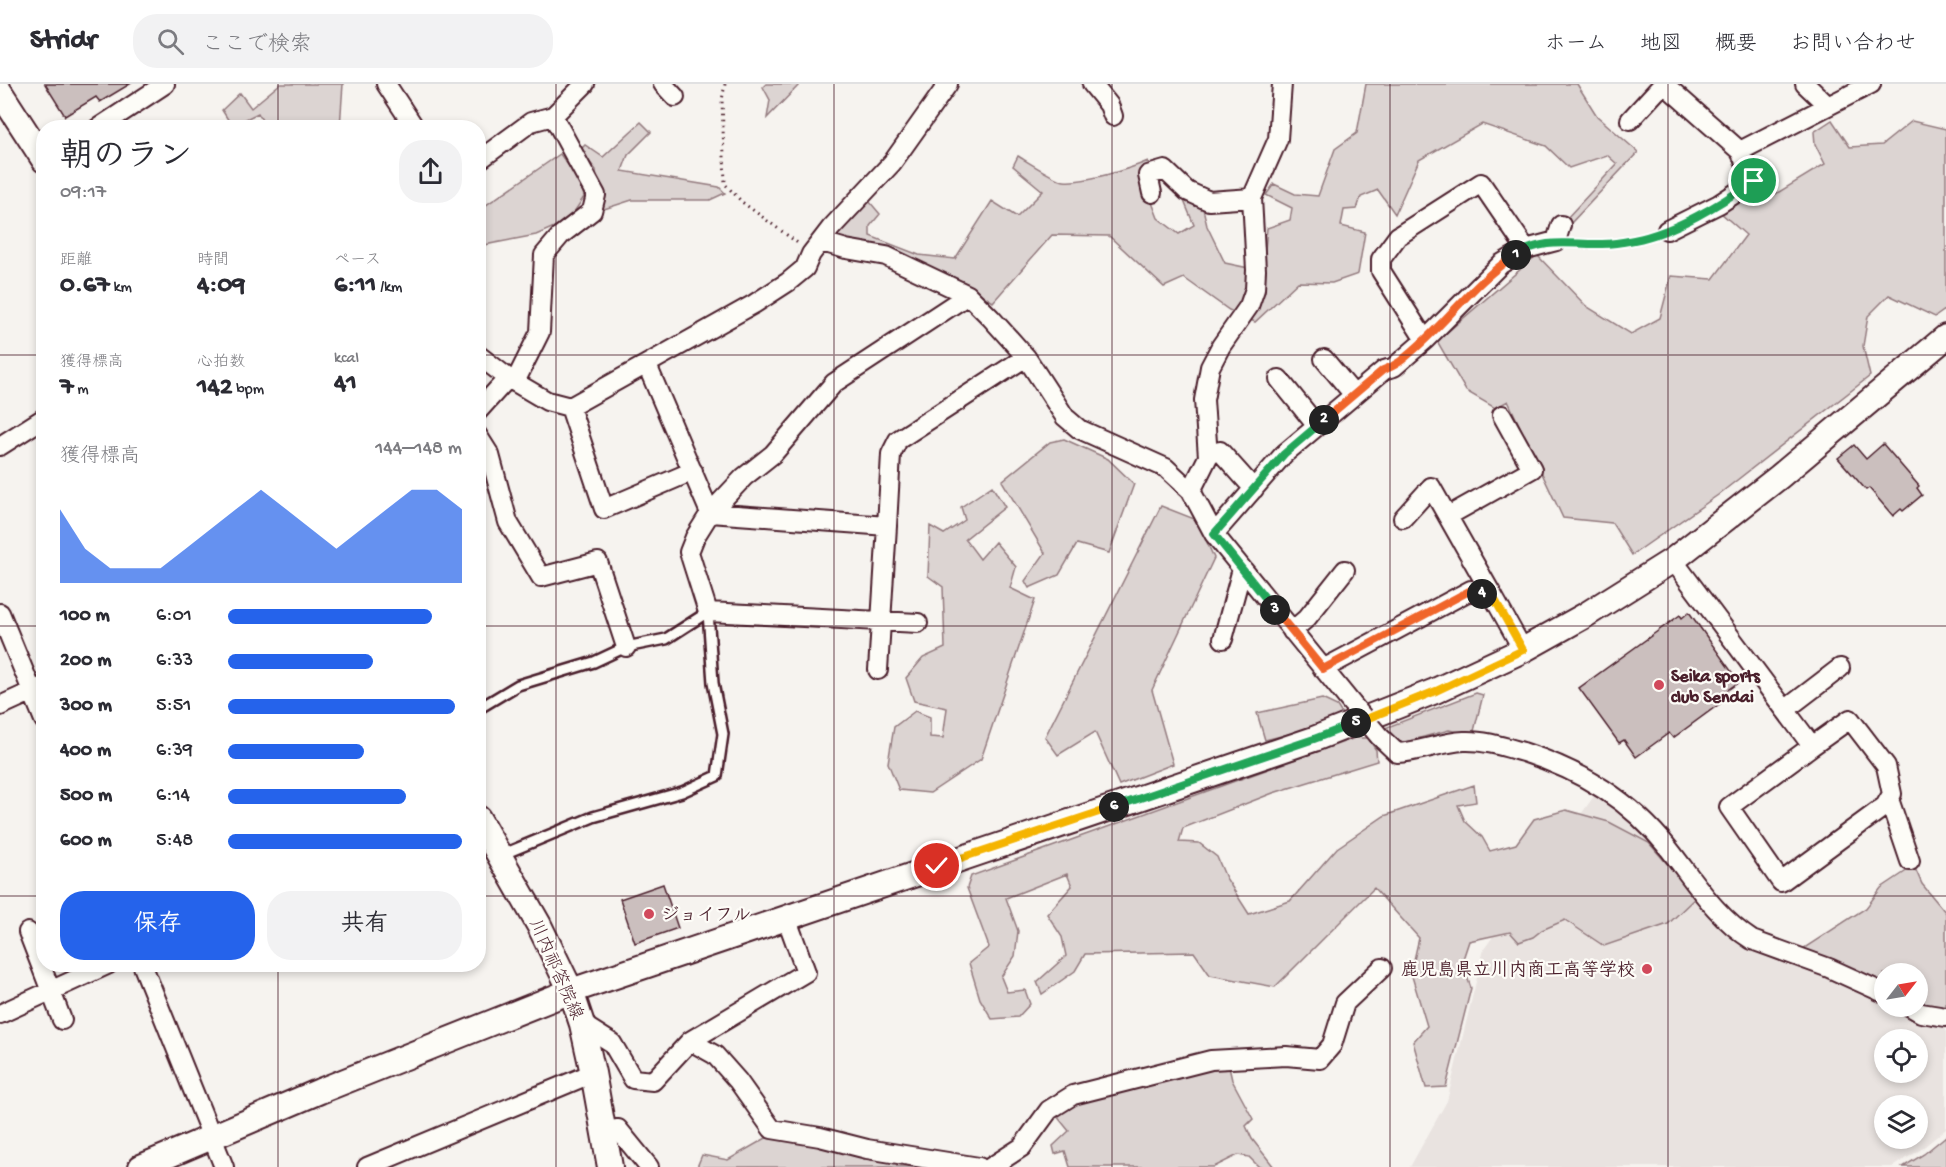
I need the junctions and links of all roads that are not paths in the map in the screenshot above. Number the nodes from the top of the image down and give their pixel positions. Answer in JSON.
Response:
{"nodes":[{"id":1,"x":165,"y":84,"type":"edge"},
{"id":2,"x":386,"y":84,"type":"edge"},
{"id":3,"x":585,"y":84,"type":"edge"},
{"id":4,"x":948,"y":84,"type":"edge"},
{"id":5,"x":1094,"y":84,"type":"edge"},
{"id":6,"x":1282,"y":84,"type":"edge"},
{"id":7,"x":1664,"y":84,"type":"edge"},
{"id":8,"x":1805,"y":84,"type":"edge"},
{"id":9,"x":1871,"y":84,"type":"edge"},
{"id":10,"x":2,"y":101,"type":"edge"},
{"id":11,"x":1828,"y":106,"type":"junction"},
{"id":12,"x":553,"y":116,"type":"junction"},
{"id":13,"x":1113,"y":116,"type":"dead end"},
{"id":14,"x":111,"y":120,"type":"edge"},
{"id":15,"x":410,"y":120,"type":"edge"},
{"id":16,"x":1630,"y":120,"type":"dead end"},
{"id":17,"x":36,"y":149,"type":"edge"},
{"id":18,"x":1740,"y":152,"type":"junction"},
{"id":19,"x":486,"y":155,"type":"edge"},
{"id":20,"x":1152,"y":193,"type":"dead end"},
{"id":21,"x":1252,"y":198,"type":"junction"},
{"id":22,"x":1667,"y":230,"type":"road end"},
{"id":23,"x":1559,"y":233,"type":"road end"},
{"id":24,"x":817,"y":248,"type":"junction"},
{"id":25,"x":1526,"y":249,"type":"junction"},
{"id":26,"x":968,"y":295,"type":"junction"},
{"id":27,"x":1946,"y":337,"type":"edge"},
{"id":28,"x":1425,"y":340,"type":"junction"},
{"id":29,"x":1026,"y":357,"type":"junction"},
{"id":30,"x":1324,"y":359,"type":"dead end"},
{"id":31,"x":486,"y":361,"type":"edge"},
{"id":32,"x":647,"y":365,"type":"junction"},
{"id":33,"x":1279,"y":379,"type":"dead end"},
{"id":34,"x":512,"y":380,"type":"junction"},
{"id":35,"x":1354,"y":395,"type":"junction"},
{"id":36,"x":486,"y":404,"type":"edge"},
{"id":37,"x":570,"y":407,"type":"junction"},
{"id":38,"x":1502,"y":415,"type":"dead end"},
{"id":39,"x":36,"y":423,"type":"edge"},
{"id":40,"x":1317,"y":426,"type":"junction"},
{"id":41,"x":0,"y":446,"type":"edge"},
{"id":42,"x":486,"y":449,"type":"edge"},
{"id":43,"x":1220,"y":451,"type":"dead end"},
{"id":44,"x":693,"y":471,"type":"junction"},
{"id":45,"x":1254,"y":489,"type":"junction"},
{"id":46,"x":1191,"y":491,"type":"junction"},
{"id":47,"x":710,"y":513,"type":"junction"},
{"id":48,"x":1448,"y":516,"type":"junction"},
{"id":49,"x":1403,"y":518,"type":"dead end"},
{"id":50,"x":887,"y":526,"type":"junction"},
{"id":51,"x":1214,"y":534,"type":"junction"},
{"id":52,"x":1673,"y":560,"type":"junction"},
{"id":53,"x":1242,"y":569,"type":"junction"},
{"id":54,"x":1345,"y":570,"type":"dead end"},
{"id":55,"x":1494,"y":598,"type":"junction"},
{"id":56,"x":708,"y":612,"type":"junction"},
{"id":57,"x":0,"y":613,"type":"edge"},
{"id":58,"x":882,"y":620,"type":"junction"},
{"id":59,"x":918,"y":623,"type":"dead end"},
{"id":60,"x":1292,"y":631,"type":"junction"},
{"id":61,"x":1223,"y":639,"type":"dead end"},
{"id":62,"x":626,"y":647,"type":"junction"},
{"id":63,"x":1523,"y":650,"type":"junction"},
{"id":64,"x":1840,"y":668,"type":"dead end"},
{"id":65,"x":1323,"y":669,"type":"junction"},
{"id":66,"x":878,"y":670,"type":"dead end"},
{"id":67,"x":36,"y":685,"type":"edge"},
{"id":68,"x":36,"y":690,"type":"edge"},
{"id":69,"x":486,"y":704,"type":"edge"},
{"id":70,"x":0,"y":706,"type":"edge"},
{"id":71,"x":1785,"y":710,"type":"junction"},
{"id":72,"x":1812,"y":746,"type":"junction"},
{"id":73,"x":1889,"y":799,"type":"junction"},
{"id":74,"x":486,"y":831,"type":"edge"},
{"id":75,"x":501,"y":855,"type":"junction"},
{"id":76,"x":1910,"y":861,"type":"dead end"},
{"id":77,"x":786,"y":917,"type":"junction"},
{"id":78,"x":28,"y":932,"type":"dead end"},
{"id":79,"x":36,"y":953,"type":"edge"},
{"id":80,"x":1382,"y":968,"type":"dead end"},
{"id":81,"x":44,"y":972,"type":"edge"},
{"id":82,"x":92,"y":972,"type":"edge"},
{"id":83,"x":145,"y":972,"type":"edge"},
{"id":84,"x":1874,"y":988,"type":"edge"},
{"id":85,"x":51,"y":991,"type":"junction"},
{"id":86,"x":571,"y":991,"type":"junction"},
{"id":87,"x":0,"y":1014,"type":"edge"},
{"id":88,"x":1928,"y":1014,"type":"edge"},
{"id":89,"x":1946,"y":1017,"type":"edge"},
{"id":90,"x":62,"y":1020,"type":"dead end"},
{"id":91,"x":582,"y":1024,"type":"junction"},
{"id":92,"x":690,"y":1041,"type":"junction"},
{"id":93,"x":593,"y":1073,"type":"junction"},
{"id":94,"x":604,"y":1131,"type":"junction"},
{"id":95,"x":212,"y":1138,"type":"junction"},
{"id":96,"x":141,"y":1167,"type":"edge"},
{"id":97,"x":224,"y":1167,"type":"edge"},
{"id":98,"x":367,"y":1167,"type":"edge"},
{"id":99,"x":610,"y":1167,"type":"edge"},
{"id":100,"x":649,"y":1167,"type":"edge"},
{"id":101,"x":979,"y":1167,"type":"edge"},
{"id":102,"x":991,"y":1167,"type":"edge"}],
"edges":[{"from":1,"to":14,"type":"street"},
{"from":2,"to":15,"type":"street"},
{"from":3,"to":12,"type":"street"},
{"from":4,"to":24,"type":"street"},
{"from":5,"to":13,"type":"street"},
{"from":6,"to":21,"type":"street"},
{"from":7,"to":16,"type":"street"},
{"from":7,"to":18,"type":"street"},
{"from":8,"to":11,"type":"street"},
{"from":9,"to":11,"type":"street"},
{"from":10,"to":17,"type":"street"},
{"from":11,"to":18,"type":"street"},
{"from":12,"to":19,"type":"street"},
{"from":12,"to":34,"type":"street"},
{"from":18,"to":22,"type":"street"},
{"from":20,"to":21,"type":"street"},
{"from":21,"to":46,"type":"street"},
{"from":23,"to":25,"type":"street"},
{"from":24,"to":26,"type":"street"},
{"from":24,"to":32,"type":"street"},
{"from":25,"to":28,"type":"street"},
{"from":25,"to":28,"type":"street"},
{"from":26,"to":29,"type":"street"},
{"from":26,"to":47,"type":"street"},
{"from":27,"to":52,"type":"street"},
{"from":28,"to":35,"type":"street"},
{"from":29,"to":46,"type":"street"},
{"from":29,"to":50,"type":"street"},
{"from":30,"to":35,"type":"street"},
{"from":31,"to":34,"type":"street"},
{"from":32,"to":37,"type":"street"},
{"from":32,"to":44,"type":"street"},
{"from":33,"to":40,"type":"street"},
{"from":34,"to":36,"type":"street"},
{"from":34,"to":37,"type":"street"},
{"from":35,"to":40,"type":"street"},
{"from":37,"to":44,"type":"street"},
{"from":38,"to":48,"type":"street"},
{"from":39,"to":41,"type":"street"},
{"from":40,"to":45,"type":"street"},
{"from":42,"to":62,"type":"street"},
{"from":43,"to":45,"type":"street"},
{"from":44,"to":47,"type":"street"},
{"from":45,"to":51,"type":"street"},
{"from":46,"to":51,"type":"street"},
{"from":47,"to":50,"type":"street"},
{"from":47,"to":56,"type":"street"},
{"from":48,"to":49,"type":"street"},
{"from":48,"to":55,"type":"street"},
{"from":50,"to":58,"type":"street"},
{"from":51,"to":53,"type":"street"},
{"from":52,"to":63,"type":"street"},
{"from":52,"to":71,"type":"street"},
{"from":53,"to":60,"type":"street"},
{"from":53,"to":61,"type":"street"},
{"from":54,"to":60,"type":"street"},
{"from":55,"to":63,"type":"street"},
{"from":55,"to":65,"type":"street"},
{"from":56,"to":58,"type":"street"},
{"from":56,"to":62,"type":"lane"},
{"from":56,"to":75,"type":"lane"},
{"from":57,"to":67,"type":"street"},
{"from":58,"to":59,"type":"street"},
{"from":58,"to":66,"type":"street"},
{"from":60,"to":65,"type":"street"},
{"from":62,"to":69,"type":"lane"},
{"from":63,"to":77,"type":"street"},
{"from":64,"to":71,"type":"street"},
{"from":65,"to":84,"type":"street","bridge":true},
{"from":68,"to":70,"type":"street"},
{"from":71,"to":72,"type":"street"},
{"from":72,"to":73,"type":"street"},
{"from":72,"to":73,"type":"street"},
{"from":73,"to":76,"type":"street"},
{"from":74,"to":75,"type":"street","name":"川内祁答院線"},
{"from":75,"to":86,"type":"street","name":"川内祁答院線"},
{"from":77,"to":86,"type":"street"},
{"from":77,"to":92,"type":"street"},
{"from":78,"to":79,"type":"street"},
{"from":80,"to":102,"type":"street"},
{"from":81,"to":85,"type":"street"},
{"from":82,"to":85,"type":"street"},
{"from":83,"to":95,"type":"street"},
{"from":85,"to":87,"type":"street"},
{"from":85,"to":90,"type":"street"},
{"from":86,"to":91,"type":"street","name":"川内祁答院線"},
{"from":86,"to":95,"type":"street"},
{"from":88,"to":89,"type":"street"},
{"from":91,"to":92,"type":"street"},
{"from":91,"to":93,"type":"street","name":"川内祁答院線"},
{"from":92,"to":101,"type":"street"},
{"from":93,"to":94,"type":"street","name":"川内祁答院線"},
{"from":93,"to":98,"type":"street"},
{"from":94,"to":99,"type":"street","name":"川内祁答院線"},
{"from":94,"to":100,"type":"street"},
{"from":95,"to":96,"type":"street"},
{"from":95,"to":97,"type":"street"}]}
